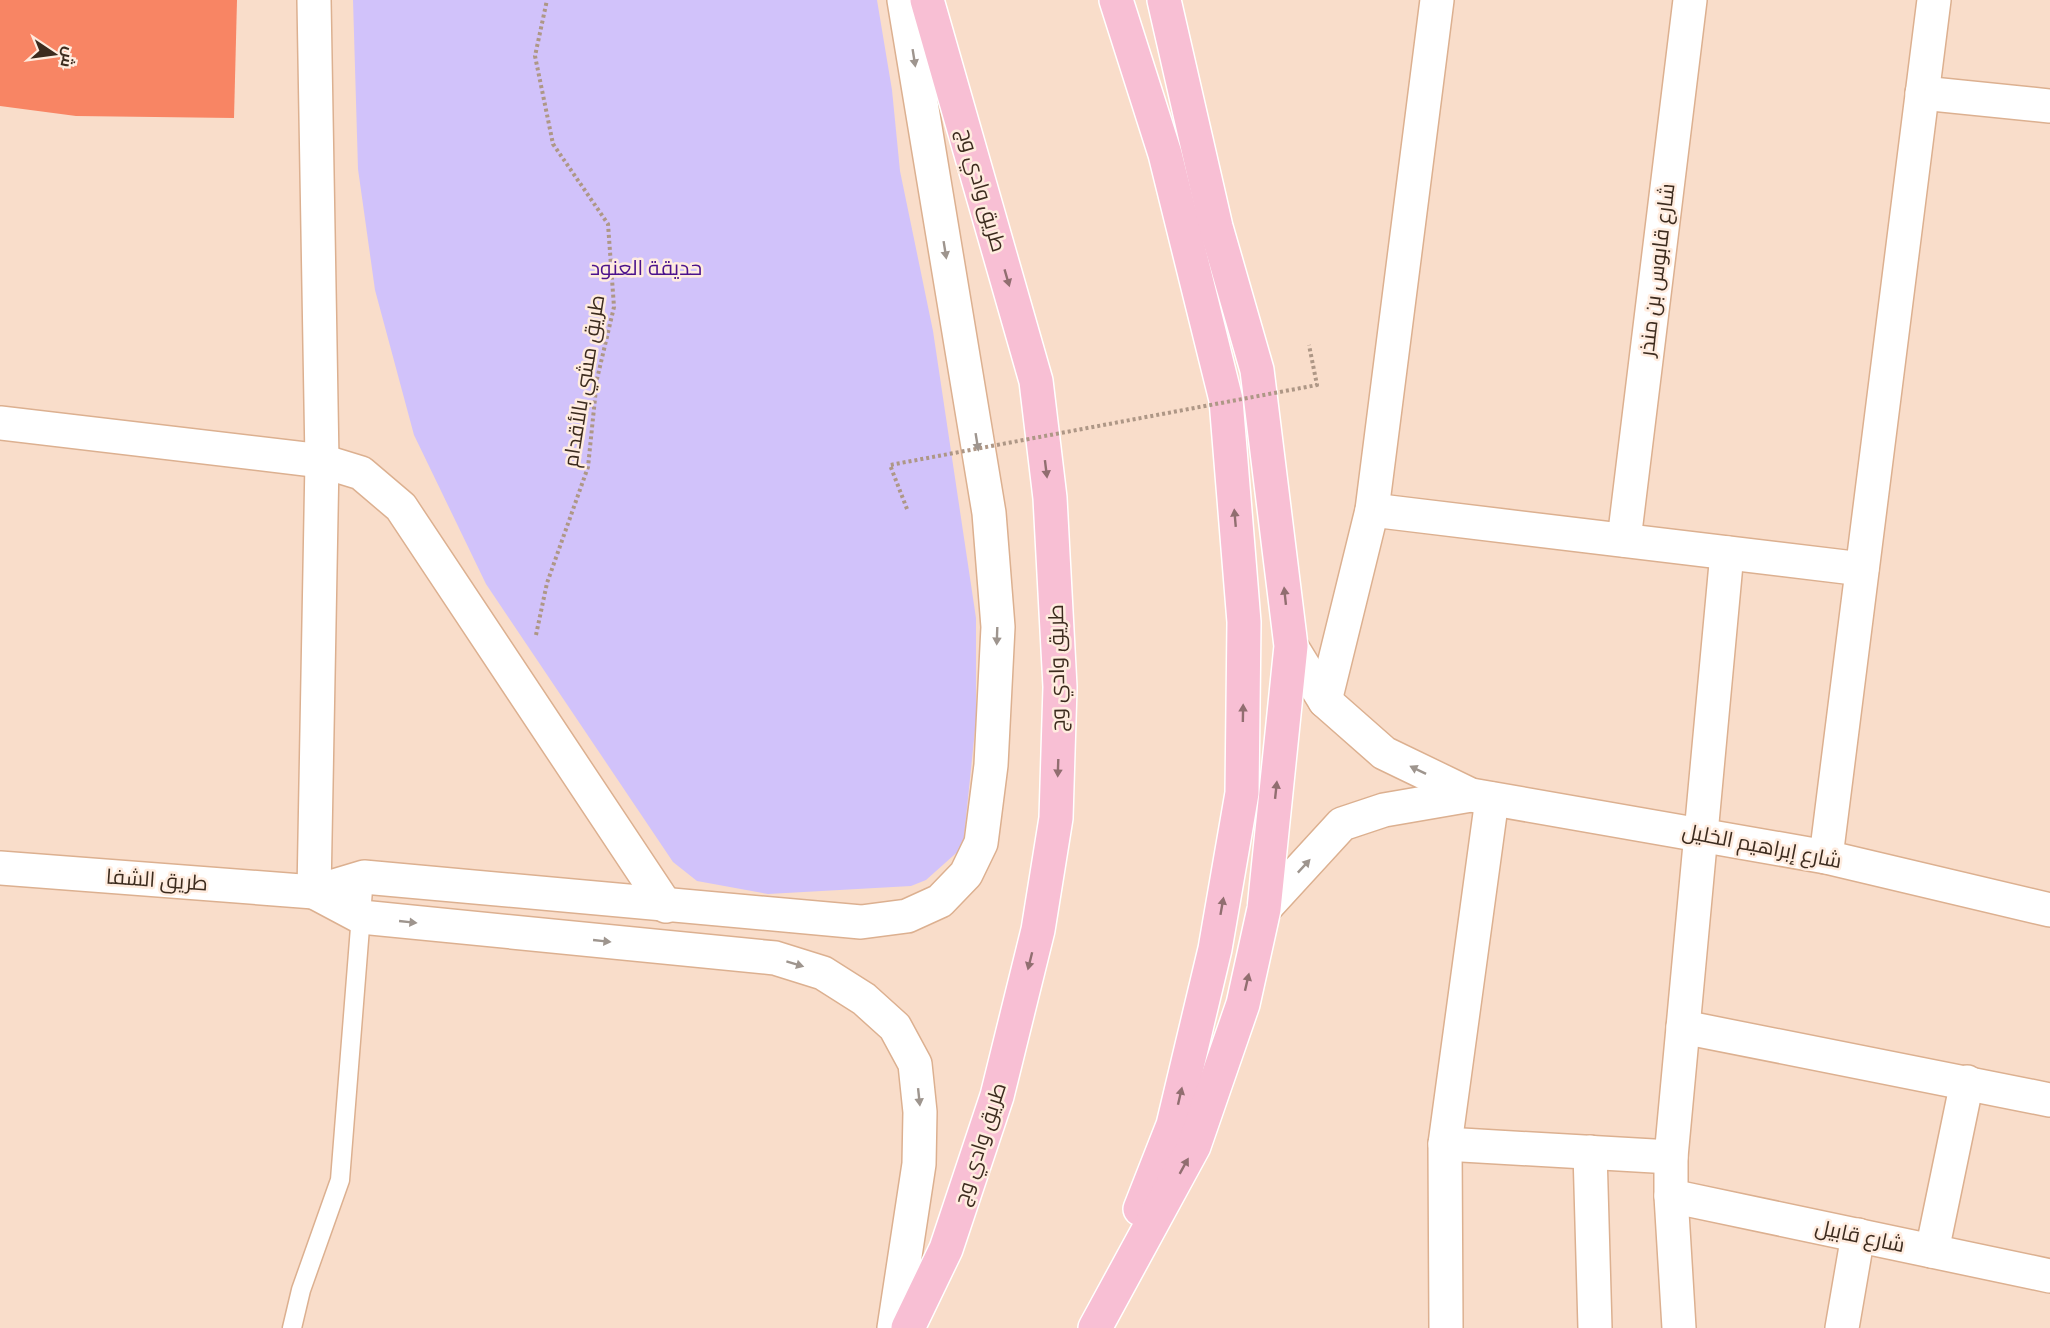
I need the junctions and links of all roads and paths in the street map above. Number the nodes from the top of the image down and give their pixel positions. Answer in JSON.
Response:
{"nodes":[{"id":1,"x":314,"y":0,"type":"edge"},
{"id":2,"x":547,"y":0,"type":"edge"},
{"id":3,"x":904,"y":0,"type":"edge"},
{"id":4,"x":927,"y":0,"type":"edge"},
{"id":5,"x":1116,"y":0,"type":"edge"},
{"id":6,"x":1164,"y":0,"type":"edge"},
{"id":7,"x":1437,"y":0,"type":"edge"},
{"id":8,"x":1690,"y":0,"type":"edge"},
{"id":9,"x":1934,"y":0,"type":"edge"},
{"id":10,"x":1922,"y":93,"type":"junction"},
{"id":11,"x":2050,"y":106,"type":"edge"},
{"id":12,"x":1309,"y":345,"type":"dead end"},
{"id":13,"x":0,"y":423,"type":"edge"},
{"id":14,"x":322,"y":461,"type":"junction"},
{"id":15,"x":907,"y":509,"type":"dead end"},
{"id":16,"x":1372,"y":510,"type":"junction"},
{"id":17,"x":1624,"y":540,"type":"junction"},
{"id":18,"x":1727,"y":553,"type":"junction"},
{"id":19,"x":1862,"y":569,"type":"junction"},
{"id":20,"x":536,"y":635,"type":"dead end"},
{"id":21,"x":1291,"y":646,"type":"junction"},
{"id":22,"x":1325,"y":701,"type":"junction"},
{"id":23,"x":1481,"y":797,"type":"junction"},
{"id":24,"x":1701,"y":834,"type":"junction"},
{"id":25,"x":1826,"y":857,"type":"junction"},
{"id":26,"x":0,"y":868,"type":"edge"},
{"id":27,"x":364,"y":877,"type":"junction"},
{"id":28,"x":314,"y":892,"type":"junction"},
{"id":29,"x":666,"y":906,"type":"junction"},
{"id":30,"x":1264,"y":909,"type":"junction"},
{"id":31,"x":2050,"y":910,"type":"edge"},
{"id":32,"x":361,"y":917,"type":"junction"},
{"id":33,"x":1683,"y":1027,"type":"junction"},
{"id":34,"x":1967,"y":1082,"type":"junction"},
{"id":35,"x":2050,"y":1100,"type":"edge"},
{"id":36,"x":1445,"y":1144,"type":"junction"},
{"id":37,"x":1590,"y":1152,"type":"junction"},
{"id":38,"x":1671,"y":1157,"type":"junction"},
{"id":39,"x":1671,"y":1196,"type":"junction"},
{"id":40,"x":1858,"y":1235,"type":"junction"},
{"id":41,"x":1932,"y":1251,"type":"junction"},
{"id":42,"x":2050,"y":1276,"type":"edge"},
{"id":43,"x":291,"y":1328,"type":"edge"},
{"id":44,"x":894,"y":1328,"type":"edge"},
{"id":45,"x":908,"y":1328,"type":"edge"},
{"id":46,"x":1095,"y":1328,"type":"edge"},
{"id":47,"x":1446,"y":1328,"type":"edge"},
{"id":48,"x":1595,"y":1328,"type":"edge"},
{"id":49,"x":1679,"y":1328,"type":"edge"},
{"id":50,"x":1842,"y":1328,"type":"edge"}],
"edges":[{"from":1,"to":14,"type":"street"},
{"from":2,"to":20,"type":"path","name":"طريق مشي بالأقدام"},
{"from":3,"to":29,"type":"street","one_way":true},
{"from":4,"to":45,"type":"main road","name":"طريق وادي وج","one_way":true},
{"from":46,"to":5,"type":"main road","one_way":true},
{"from":21,"to":6,"type":"main road","one_way":true},
{"from":7,"to":16,"type":"street"},
{"from":8,"to":17,"type":"street","name":"شارع قابوس بن منذر"},
{"from":9,"to":10,"type":"street"},
{"from":10,"to":11,"type":"street"},
{"from":10,"to":19,"type":"street"},
{"from":12,"to":15,"type":"path","bridge":true},
{"from":13,"to":14,"type":"street"},
{"from":14,"to":28,"type":"street"},
{"from":14,"to":29,"type":"street"},
{"from":16,"to":17,"type":"street"},
{"from":16,"to":22,"type":"street"},
{"from":17,"to":18,"type":"street"},
{"from":18,"to":19,"type":"street"},
{"from":18,"to":24,"type":"street"},
{"from":19,"to":25,"type":"street"},
{"from":21,"to":22,"type":"street"},
{"from":30,"to":21,"type":"main road","one_way":true},
{"from":23,"to":22,"type":"street","one_way":true},
{"from":23,"to":24,"type":"street","name":"شارع إبراهيم الخليل"},
{"from":30,"to":23,"type":"street","one_way":true},
{"from":23,"to":36,"type":"street"},
{"from":24,"to":25,"type":"street","name":"شارع إبراهيم الخليل"},
{"from":24,"to":33,"type":"street"},
{"from":25,"to":31,"type":"street","name":"شارع إبراهيم الخليل"},
{"from":26,"to":28,"type":"street","name":"طريق الشفا"},
{"from":27,"to":28,"type":"street"},
{"from":27,"to":29,"type":"street"},
{"from":27,"to":32,"type":"lane"},
{"from":28,"to":32,"type":"street"},
{"from":46,"to":30,"type":"main road","one_way":true},
{"from":32,"to":43,"type":"lane"},
{"from":32,"to":44,"type":"street","one_way":true},
{"from":33,"to":34,"type":"street"},
{"from":33,"to":38,"type":"street"},
{"from":34,"to":35,"type":"street"},
{"from":34,"to":41,"type":"street"},
{"from":36,"to":37,"type":"street"},
{"from":36,"to":47,"type":"street"},
{"from":37,"to":38,"type":"street"},
{"from":37,"to":48,"type":"street"},
{"from":38,"to":39,"type":"street"},
{"from":39,"to":40,"type":"street","name":"شارع قابيل"},
{"from":39,"to":49,"type":"street"},
{"from":40,"to":41,"type":"street","name":"شارع قابيل"},
{"from":40,"to":50,"type":"street"},
{"from":41,"to":42,"type":"street","name":"شارع قابيل"}]}
